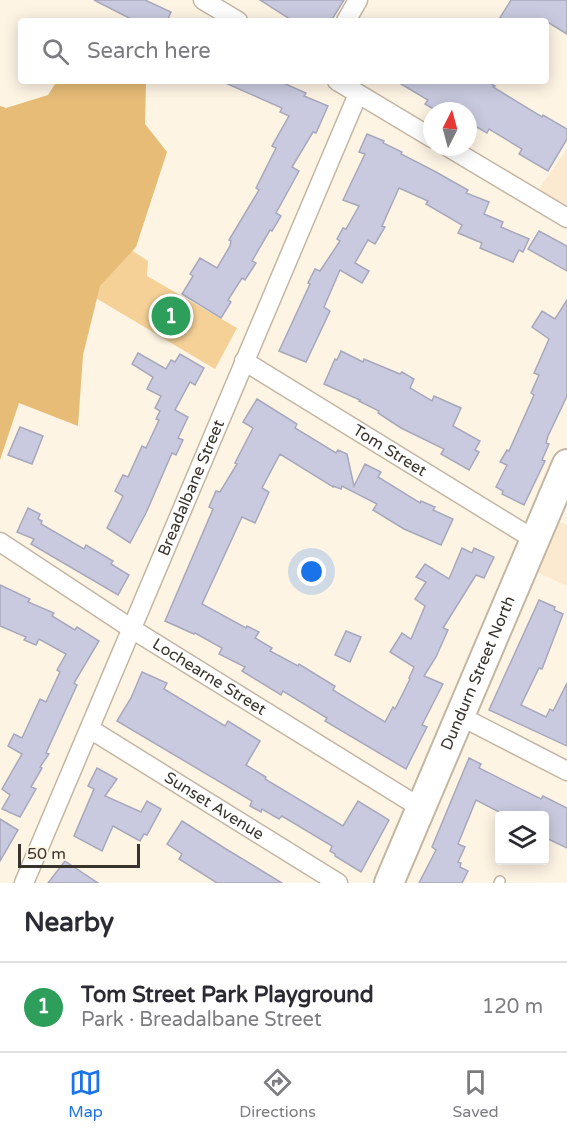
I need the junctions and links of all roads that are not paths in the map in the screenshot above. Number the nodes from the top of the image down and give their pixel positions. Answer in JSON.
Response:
{"nodes":[{"id":1,"x":203,"y":0,"type":"edge"},
{"id":2,"x":358,"y":0,"type":"edge"},
{"id":3,"x":233,"y":18,"type":"edge"},
{"id":4,"x":348,"y":18,"type":"edge"},
{"id":5,"x":342,"y":84,"type":"edge"},
{"id":6,"x":358,"y":94,"type":"junction"},
{"id":7,"x":423,"y":133,"type":"edge"},
{"id":8,"x":463,"y":156,"type":"edge"},
{"id":9,"x":567,"y":218,"type":"edge"},
{"id":10,"x":244,"y":361,"type":"junction"},
{"id":11,"x":567,"y":464,"type":"edge"},
{"id":12,"x":560,"y":502,"type":"edge"},
{"id":13,"x":535,"y":540,"type":"junction"},
{"id":14,"x":0,"y":542,"type":"edge"},
{"id":15,"x":132,"y":628,"type":"junction"},
{"id":16,"x":460,"y":716,"type":"junction"},
{"id":17,"x":90,"y":729,"type":"junction"},
{"id":18,"x":567,"y":771,"type":"edge"},
{"id":19,"x":421,"y":808,"type":"junction"},
{"id":20,"x":24,"y":883,"type":"edge"},
{"id":21,"x":338,"y":883,"type":"edge"},
{"id":22,"x":389,"y":883,"type":"edge"}],
"edges":[{"from":1,"to":3,"type":"street"},
{"from":2,"to":4,"type":"street"},
{"from":5,"to":6,"type":"street"},
{"from":6,"to":7,"type":"street"},
{"from":6,"to":10,"type":"street","name":"Breadalbane Street"},
{"from":8,"to":9,"type":"street"},
{"from":10,"to":13,"type":"street","name":"Tom Street"},
{"from":10,"to":15,"type":"street","name":"Breadalbane Street"},
{"from":11,"to":12,"type":"main road","name":"Dundurn Street North"},
{"from":12,"to":13,"type":"main road","name":"Dundurn Street North"},
{"from":13,"to":16,"type":"main road","name":"Dundurn Street North"},
{"from":14,"to":15,"type":"street","name":"Lochearne Street"},
{"from":15,"to":17,"type":"street","name":"Breadalbane Street"},
{"from":15,"to":19,"type":"street","name":"Lochearne Street"},
{"from":16,"to":18,"type":"street"},
{"from":16,"to":19,"type":"main road","name":"Dundurn Street North"},
{"from":17,"to":20,"type":"street","name":"Breadalbane Street"},
{"from":17,"to":21,"type":"street","name":"Sunset Avenue"},
{"from":19,"to":22,"type":"main road","name":"Dundurn Street North"}]}
